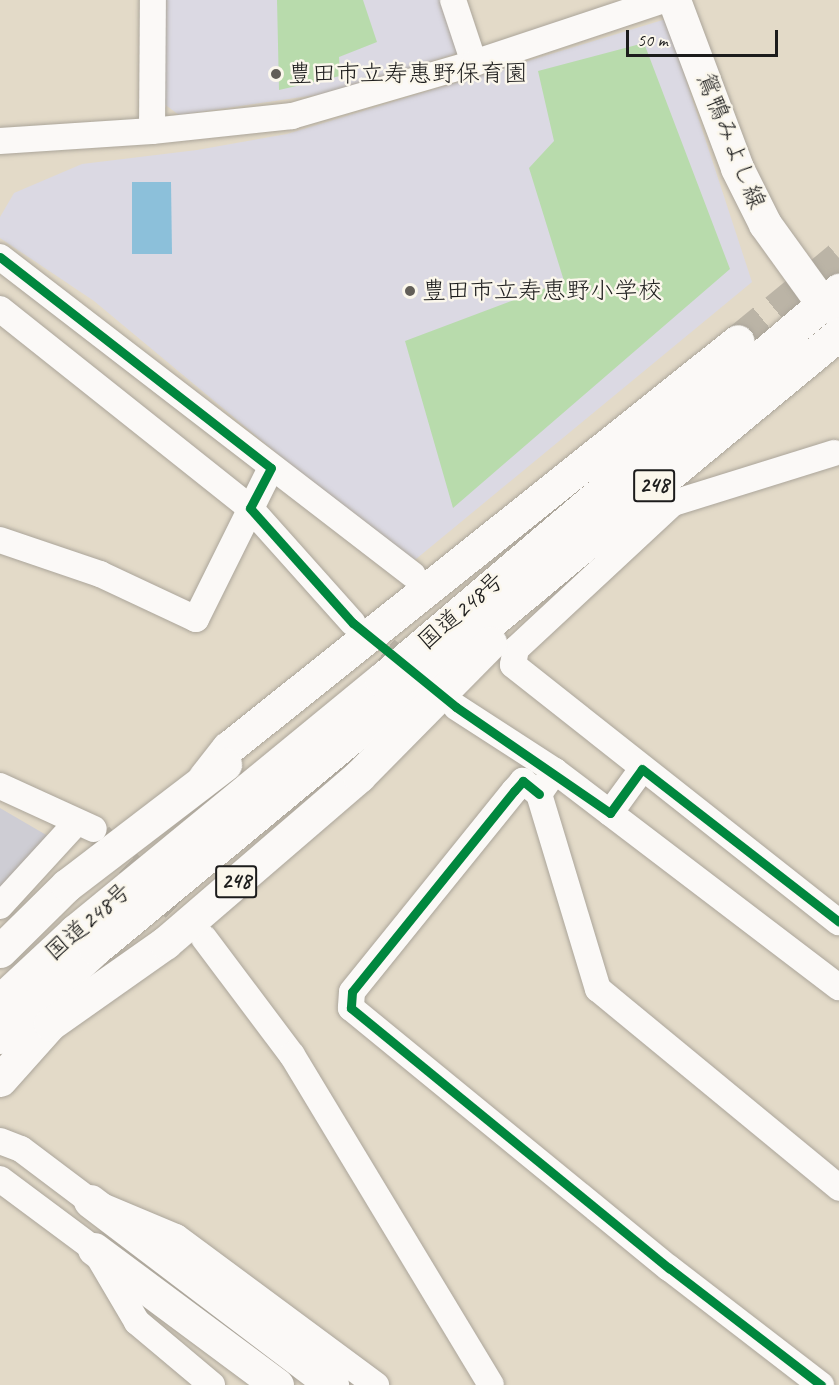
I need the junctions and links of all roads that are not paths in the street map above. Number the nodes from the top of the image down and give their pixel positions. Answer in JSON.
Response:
{"nodes":[{"id":1,"x":153,"y":0,"type":"edge"},
{"id":2,"x":453,"y":0,"type":"edge"},
{"id":3,"x":663,"y":0,"type":"edge"},
{"id":4,"x":674,"y":0,"type":"edge"},
{"id":5,"x":474,"y":63,"type":"junction"},
{"id":6,"x":152,"y":131,"type":"junction"},
{"id":7,"x":0,"y":141,"type":"edge"},
{"id":8,"x":0,"y":257,"type":"edge"},
{"id":9,"x":833,"y":303,"type":"edge"},
{"id":10,"x":0,"y":309,"type":"edge"},
{"id":11,"x":839,"y":334,"type":"edge"},
{"id":12,"x":738,"y":341,"type":"tunnel mouth"},
{"id":13,"x":837,"y":458,"type":"edge"},
{"id":14,"x":271,"y":468,"type":"junction"},
{"id":15,"x":667,"y":492,"type":"junction"},
{"id":16,"x":250,"y":508,"type":"junction"},
{"id":17,"x":0,"y":540,"type":"edge"},
{"id":18,"x":417,"y":585,"type":"junction"},
{"id":19,"x":353,"y":623,"type":"tunnel mouth"},
{"id":20,"x":425,"y":646,"type":"junction"},
{"id":21,"x":456,"y":707,"type":"dead end"},
{"id":22,"x":642,"y":769,"type":"junction"},
{"id":23,"x":555,"y":771,"type":"junction"},
{"id":24,"x":0,"y":786,"type":"edge"},
{"id":25,"x":539,"y":794,"type":"junction"},
{"id":26,"x":610,"y":813,"type":"junction"},
{"id":27,"x":0,"y":906,"type":"edge"},
{"id":28,"x":839,"y":922,"type":"edge"},
{"id":29,"x":204,"y":938,"type":"tunnel mouth"},
{"id":30,"x":85,"y":940,"type":"junction"},
{"id":31,"x":0,"y":951,"type":"edge"},
{"id":32,"x":839,"y":987,"type":"edge"},
{"id":33,"x":0,"y":1001,"type":"edge"},
{"id":34,"x":0,"y":1037,"type":"edge"},
{"id":35,"x":0,"y":1080,"type":"edge"},
{"id":36,"x":0,"y":1141,"type":"edge"},
{"id":37,"x":0,"y":1179,"type":"edge"},
{"id":38,"x":839,"y":1188,"type":"edge"},
{"id":39,"x":90,"y":1201,"type":"junction"},
{"id":40,"x":94,"y":1249,"type":"junction"},
{"id":41,"x":212,"y":1385,"type":"edge"},
{"id":42,"x":277,"y":1385,"type":"edge"},
{"id":43,"x":332,"y":1385,"type":"edge"},
{"id":44,"x":376,"y":1385,"type":"edge"},
{"id":45,"x":490,"y":1385,"type":"edge"},
{"id":46,"x":821,"y":1385,"type":"edge"}],
"edges":[{"from":1,"to":6,"type":"street"},
{"from":2,"to":5,"type":"street"},
{"from":3,"to":5,"type":"street"},
{"from":4,"to":9,"type":"main road","name":"鴛鴨みよし線"},
{"from":5,"to":6,"type":"street"},
{"from":6,"to":7,"type":"street"},
{"from":8,"to":14,"type":"street"},
{"from":9,"to":20,"type":"main road","name":"国道248号","number":"248"},
{"from":10,"to":16,"type":"street"},
{"from":11,"to":15,"type":"main road","number":"248"},
{"from":12,"to":18,"type":"main road","number":"248"},
{"from":13,"to":15,"type":"street"},
{"from":14,"to":16,"type":"street"},
{"from":14,"to":18,"type":"street"},
{"from":15,"to":20,"type":"main road","number":"248"},
{"from":15,"to":22,"type":"street"},
{"from":16,"to":17,"type":"street"},
{"from":16,"to":19,"type":"street"},
{"from":18,"to":20,"type":"main road","number":"248"},
{"from":20,"to":30,"type":"main road","name":"国道248号","number":"248"},
{"from":20,"to":31,"type":"main road","number":"248"},
{"from":20,"to":35,"type":"main road","number":"248"},
{"from":21,"to":23,"type":"street"},
{"from":22,"to":26,"type":"street"},
{"from":22,"to":28,"type":"street"},
{"from":23,"to":25,"type":"street"},
{"from":23,"to":26,"type":"street"},
{"from":24,"to":27,"type":"street"},
{"from":25,"to":38,"type":"street"},
{"from":25,"to":46,"type":"street"},
{"from":26,"to":32,"type":"street"},
{"from":29,"to":45,"type":"street"},
{"from":30,"to":33,"type":"main road","name":"国道248号","number":"248"},
{"from":30,"to":34,"type":"main road","name":"国道248号","number":"248"},
{"from":36,"to":39,"type":"street"},
{"from":37,"to":40,"type":"street"},
{"from":39,"to":43,"type":"main road"},
{"from":39,"to":44,"type":"street"},
{"from":40,"to":41,"type":"street"},
{"from":40,"to":42,"type":"main road"}]}
